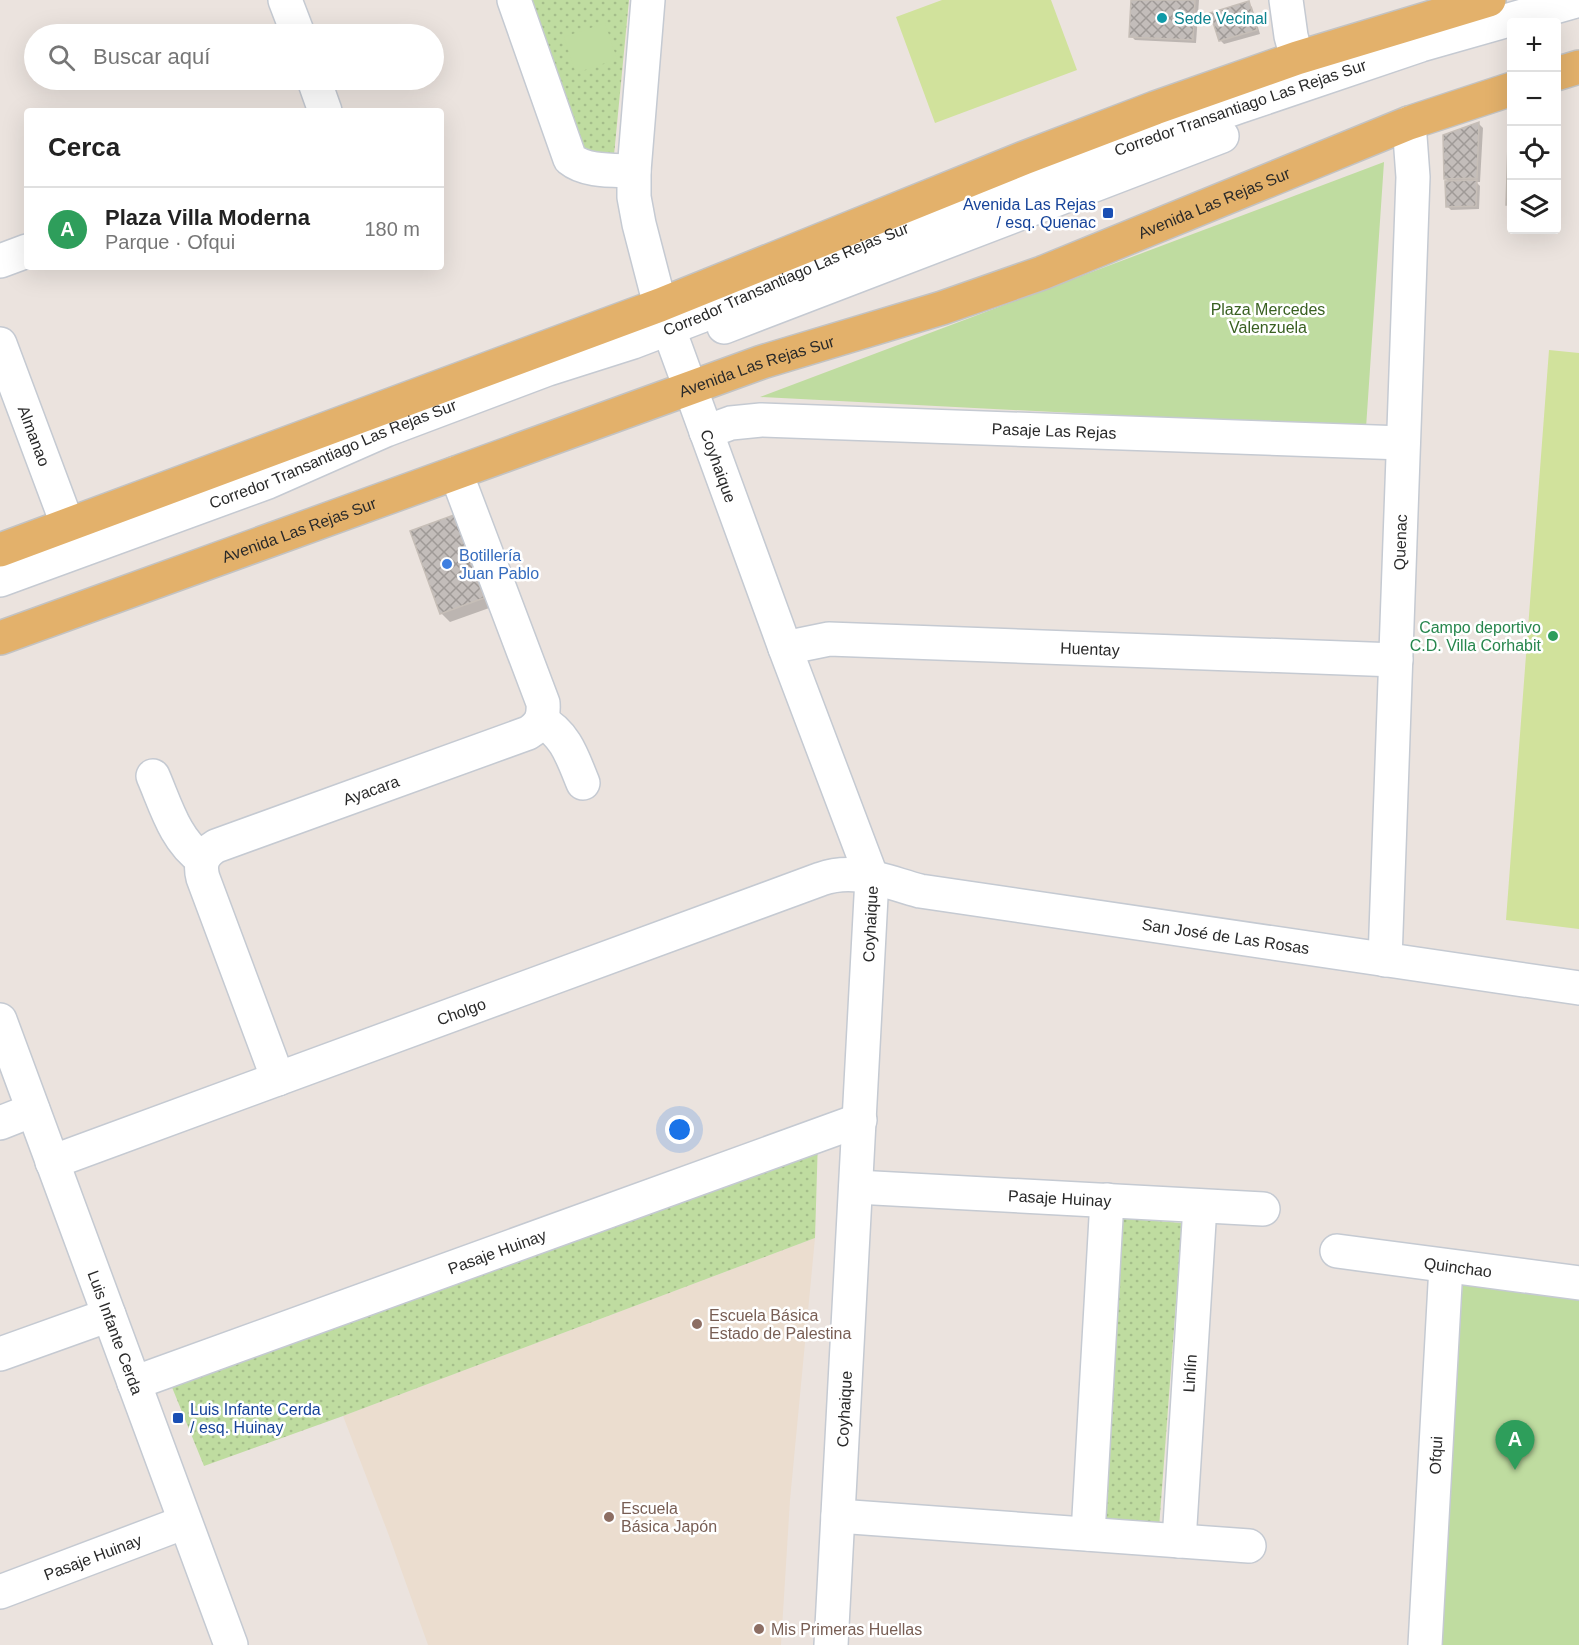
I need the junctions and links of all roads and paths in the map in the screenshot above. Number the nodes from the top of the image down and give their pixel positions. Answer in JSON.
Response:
{"nodes":[{"id":1,"x":285,"y":0,"type":"edge"},
{"id":2,"x":514,"y":0,"type":"edge"},
{"id":3,"x":648,"y":0,"type":"edge"},
{"id":4,"x":1286,"y":0,"type":"edge"},
{"id":5,"x":1489,"y":0,"type":"edge"},
{"id":6,"x":1579,"y":0,"type":"edge"},
{"id":7,"x":1579,"y":21,"type":"edge"},
{"id":8,"x":294,"y":24,"type":"edge"},
{"id":9,"x":1561,"y":27,"type":"edge"},
{"id":10,"x":1507,"y":42,"type":"edge"},
{"id":11,"x":1297,"y":58,"type":"junction"},
{"id":12,"x":1579,"y":67,"type":"edge"},
{"id":13,"x":1561,"y":73,"type":"edge"},
{"id":14,"x":318,"y":90,"type":"edge"},
{"id":15,"x":1507,"y":91,"type":"edge"},
{"id":16,"x":324,"y":108,"type":"edge"},
{"id":17,"x":1409,"y":123,"type":"junction"},
{"id":18,"x":634,"y":171,"type":"junction"},
{"id":19,"x":24,"y":252,"type":"edge"},
{"id":20,"x":0,"y":261,"type":"edge"},
{"id":21,"x":668,"y":326,"type":"junction"},
{"id":22,"x":0,"y":344,"type":"edge"},
{"id":23,"x":689,"y":389,"type":"junction"},
{"id":24,"x":706,"y":432,"type":"junction"},
{"id":25,"x":1403,"y":443,"type":"junction"},
{"id":26,"x":456,"y":473,"type":"junction"},
{"id":27,"x":68,"y":526,"type":"junction"},
{"id":28,"x":0,"y":550,"type":"edge"},
{"id":29,"x":0,"y":580,"type":"edge"},
{"id":30,"x":0,"y":599,"type":"edge"},
{"id":31,"x":0,"y":638,"type":"edge"},
{"id":32,"x":785,"y":648,"type":"junction"},
{"id":33,"x":1395,"y":660,"type":"junction"},
{"id":34,"x":541,"y":721,"type":"junction"},
{"id":35,"x":153,"y":776,"type":"dead end"},
{"id":36,"x":583,"y":783,"type":"dead end"},
{"id":37,"x":202,"y":859,"type":"junction"},
{"id":38,"x":872,"y":878,"type":"junction"},
{"id":39,"x":1385,"y":960,"type":"junction"},
{"id":40,"x":1579,"y":988,"type":"edge"},
{"id":41,"x":0,"y":1020,"type":"edge"},
{"id":42,"x":278,"y":1079,"type":"junction"},
{"id":43,"x":33,"y":1110,"type":"junction"},
{"id":44,"x":860,"y":1120,"type":"junction"},
{"id":45,"x":0,"y":1123,"type":"edge"},
{"id":46,"x":52,"y":1162,"type":"junction"},
{"id":47,"x":856,"y":1187,"type":"junction"},
{"id":48,"x":1107,"y":1200,"type":"junction"},
{"id":49,"x":1200,"y":1206,"type":"junction"},
{"id":50,"x":1263,"y":1209,"type":"dead end"},
{"id":51,"x":1337,"y":1251,"type":"dead end"},
{"id":52,"x":1446,"y":1266,"type":"junction"},
{"id":53,"x":1579,"y":1283,"type":"edge"},
{"id":54,"x":109,"y":1315,"type":"junction"},
{"id":55,"x":0,"y":1354,"type":"edge"},
{"id":56,"x":134,"y":1383,"type":"junction"},
{"id":57,"x":838,"y":1516,"type":"junction"},
{"id":58,"x":185,"y":1522,"type":"junction"},
{"id":59,"x":1088,"y":1534,"type":"junction"},
{"id":60,"x":1179,"y":1541,"type":"junction"},
{"id":61,"x":1249,"y":1546,"type":"dead end"},
{"id":62,"x":0,"y":1592,"type":"edge"},
{"id":63,"x":231,"y":1645,"type":"edge"},
{"id":64,"x":831,"y":1645,"type":"edge"},
{"id":65,"x":1425,"y":1645,"type":"edge"}],
"edges":[{"from":1,"to":8,"type":"street"},
{"from":2,"to":18,"type":"street"},
{"from":3,"to":18,"type":"street","name":"Coyhaique"},
{"from":4,"to":11,"type":"street"},
{"from":5,"to":11,"type":"main road"},
{"from":6,"to":21,"type":"street","name":"Corredor Transantiago Las Rejas Sur"},
{"from":7,"to":9,"type":"street"},
{"from":10,"to":21,"type":"street","name":"Corredor Transantiago Las Rejas Sur"},
{"from":11,"to":21,"type":"main road"},
{"from":12,"to":13,"type":"main road"},
{"from":14,"to":16,"type":"street"},
{"from":15,"to":17,"type":"main road","name":"Avenida Las Rejas Sur"},
{"from":17,"to":23,"type":"main road","name":"Avenida Las Rejas Sur"},
{"from":17,"to":25,"type":"street","name":"Quenac"},
{"from":18,"to":21,"type":"street","name":"Coyhaique"},
{"from":19,"to":20,"type":"street"},
{"from":21,"to":23,"type":"street","name":"Coyhaique"},
{"from":21,"to":27,"type":"main road"},
{"from":21,"to":29,"type":"street","name":"Corredor Transantiago Las Rejas Sur"},
{"from":21,"to":30,"type":"street","name":"Corredor Transantiago Las Rejas Sur"},
{"from":22,"to":27,"type":"street","name":"Almanao"},
{"from":23,"to":24,"type":"street","name":"Coyhaique"},
{"from":23,"to":26,"type":"main road","name":"Avenida Las Rejas Sur"},
{"from":24,"to":25,"type":"street","name":"Pasaje Las Rejas"},
{"from":24,"to":32,"type":"street","name":"Coyhaique"},
{"from":25,"to":33,"type":"street","name":"Quenac"},
{"from":26,"to":31,"type":"main road","name":"Avenida Las Rejas Sur"},
{"from":26,"to":34,"type":"street"},
{"from":27,"to":28,"type":"main road"},
{"from":32,"to":33,"type":"street","name":"Huentay"},
{"from":32,"to":38,"type":"street","name":"Coyhaique"},
{"from":33,"to":39,"type":"street","name":"Quenac"},
{"from":34,"to":36,"type":"street"},
{"from":34,"to":37,"type":"street","name":"Ayacara"},
{"from":35,"to":37,"type":"street"},
{"from":37,"to":42,"type":"street"},
{"from":38,"to":39,"type":"street","name":"San José de Las Rosas"},
{"from":38,"to":42,"type":"street","name":"Cholgo"},
{"from":38,"to":44,"type":"street","name":"Coyhaique"},
{"from":39,"to":40,"type":"street","name":"San José de Las Rosas"},
{"from":41,"to":43,"type":"street","name":"Luis Infante Cerda"},
{"from":42,"to":46,"type":"street","name":"Cholgo"},
{"from":43,"to":45,"type":"street"},
{"from":43,"to":46,"type":"street","name":"Luis Infante Cerda"},
{"from":44,"to":47,"type":"street","name":"Coyhaique"},
{"from":44,"to":56,"type":"street","name":"Pasaje Huinay"},
{"from":46,"to":54,"type":"street","name":"Luis Infante Cerda"},
{"from":47,"to":48,"type":"street","name":"Pasaje Huinay"},
{"from":47,"to":57,"type":"street","name":"Coyhaique"},
{"from":48,"to":49,"type":"street","name":"Pasaje Huinay"},
{"from":48,"to":59,"type":"street"},
{"from":49,"to":50,"type":"street","name":"Pasaje Huinay"},
{"from":49,"to":60,"type":"street","name":"Linlín"},
{"from":51,"to":52,"type":"street","name":"Quinchao"},
{"from":52,"to":53,"type":"street","name":"Quinchao"},
{"from":52,"to":65,"type":"street","name":"Ofqui"},
{"from":54,"to":55,"type":"street"},
{"from":54,"to":56,"type":"street","name":"Luis Infante Cerda"},
{"from":56,"to":58,"type":"street","name":"Luis Infante Cerda"},
{"from":57,"to":59,"type":"street"},
{"from":57,"to":64,"type":"street","name":"Coyhaique"},
{"from":58,"to":62,"type":"street","name":"Pasaje Huinay"},
{"from":58,"to":63,"type":"street","name":"Luis Infante Cerda"},
{"from":59,"to":60,"type":"street"},
{"from":60,"to":61,"type":"street"}]}
